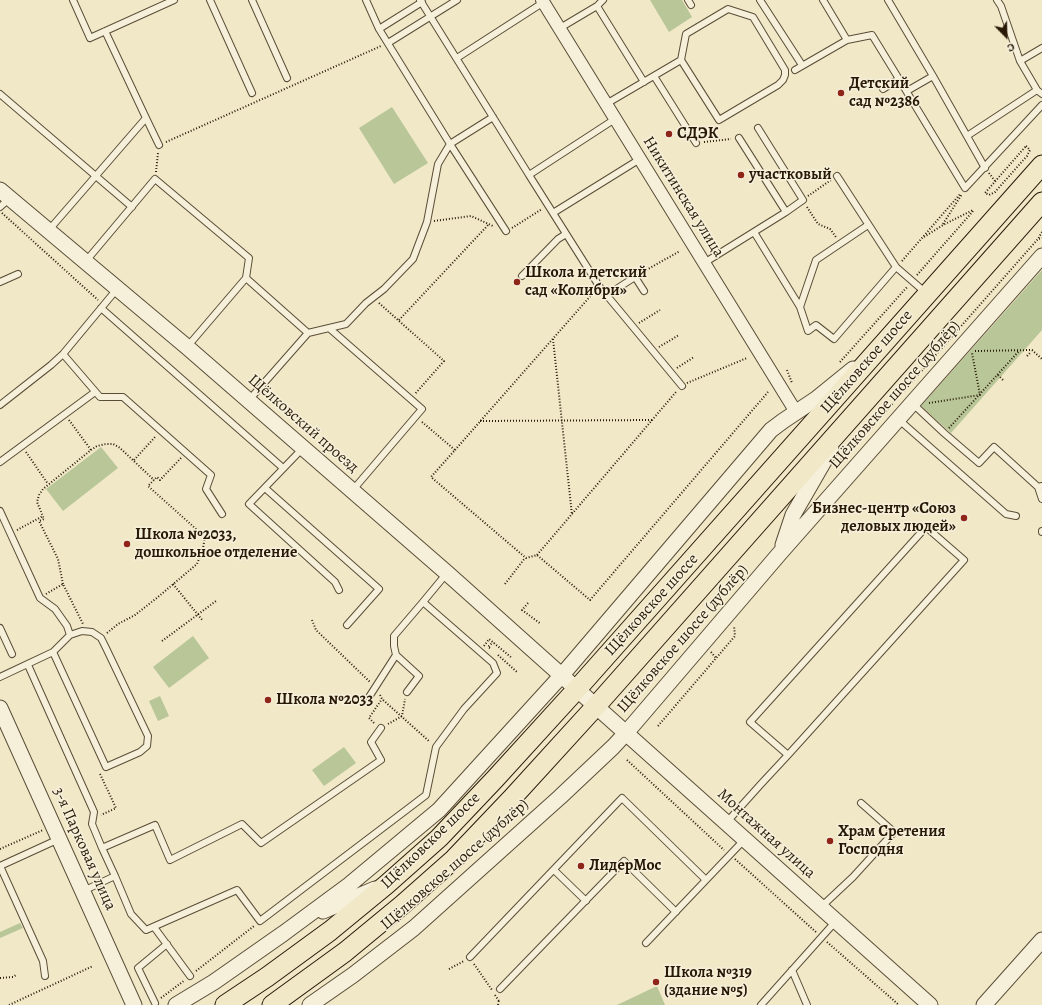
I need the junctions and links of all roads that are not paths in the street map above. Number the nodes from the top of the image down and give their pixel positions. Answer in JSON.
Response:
{"nodes":[{"id":1,"x":73,"y":0,"type":"edge"},
{"id":2,"x":174,"y":0,"type":"edge"},
{"id":3,"x":210,"y":0,"type":"edge"},
{"id":4,"x":252,"y":0,"type":"edge"},
{"id":5,"x":366,"y":0,"type":"edge"},
{"id":6,"x":457,"y":0,"type":"edge"},
{"id":7,"x":603,"y":0,"type":"edge"},
{"id":8,"x":760,"y":0,"type":"edge"},
{"id":9,"x":823,"y":0,"type":"edge"},
{"id":10,"x":888,"y":0,"type":"edge"},
{"id":11,"x":997,"y":0,"type":"edge"},
{"id":12,"x":421,"y":1,"type":"edge"},
{"id":13,"x":543,"y":1,"type":"edge"},
{"id":14,"x":597,"y":6,"type":"junction"},
{"id":15,"x":431,"y":17,"type":"junction"},
{"id":16,"x":560,"y":28,"type":"junction"},
{"id":17,"x":379,"y":29,"type":"junction"},
{"id":18,"x":105,"y":31,"type":"junction"},
{"id":19,"x":847,"y":40,"type":"junction"},
{"id":20,"x":388,"y":43,"type":"junction"},
{"id":21,"x":1042,"y":48,"type":"edge"},
{"id":22,"x":457,"y":58,"type":"junction"},
{"id":23,"x":682,"y":60,"type":"junction"},
{"id":24,"x":1020,"y":61,"type":"junction"},
{"id":25,"x":802,"y":65,"type":"junction"},
{"id":26,"x":795,"y":70,"type":"dead end"},
{"id":27,"x":654,"y":76,"type":"junction"},
{"id":28,"x":933,"y":76,"type":"junction"},
{"id":29,"x":287,"y":78,"type":"dead end"},
{"id":30,"x":900,"y":79,"type":"junction"},
{"id":31,"x":644,"y":82,"type":"junction"},
{"id":32,"x":883,"y":89,"type":"dead end"},
{"id":33,"x":907,"y":91,"type":"junction"},
{"id":34,"x":1039,"y":92,"type":"edge"},
{"id":35,"x":252,"y":93,"type":"dead end"},
{"id":36,"x":0,"y":94,"type":"edge"},
{"id":37,"x":606,"y":104,"type":"junction"},
{"id":38,"x":1042,"y":105,"type":"edge"},
{"id":39,"x":493,"y":117,"type":"junction"},
{"id":40,"x":146,"y":118,"type":"junction"},
{"id":41,"x":615,"y":119,"type":"junction"},
{"id":42,"x":758,"y":128,"type":"dead end"},
{"id":43,"x":967,"y":136,"type":"junction"},
{"id":44,"x":739,"y":138,"type":"road end"},
{"id":45,"x":696,"y":143,"type":"road end"},
{"id":46,"x":450,"y":144,"type":"junction"},
{"id":47,"x":159,"y":146,"type":"road end"},
{"id":48,"x":640,"y":159,"type":"junction"},
{"id":49,"x":1042,"y":165,"type":"edge"},
{"id":50,"x":985,"y":168,"type":"junction"},
{"id":51,"x":529,"y":175,"type":"junction"},
{"id":52,"x":96,"y":176,"type":"junction"},
{"id":53,"x":837,"y":176,"type":"road end"},
{"id":54,"x":3,"y":199,"type":"edge"},
{"id":55,"x":1042,"y":202,"type":"edge"},
{"id":56,"x":132,"y":207,"type":"junction"},
{"id":57,"x":786,"y":212,"type":"junction"},
{"id":58,"x":553,"y":213,"type":"junction"},
{"id":59,"x":868,"y":225,"type":"junction"},
{"id":60,"x":48,"y":231,"type":"junction"},
{"id":61,"x":506,"y":231,"type":"dead end"},
{"id":62,"x":754,"y":232,"type":"junction"},
{"id":63,"x":566,"y":234,"type":"junction"},
{"id":64,"x":1042,"y":256,"type":"edge"},
{"id":65,"x":85,"y":262,"type":"junction"},
{"id":66,"x":704,"y":263,"type":"junction"},
{"id":67,"x":896,"y":267,"type":"junction"},
{"id":68,"x":18,"y":274,"type":"dead end"},
{"id":69,"x":522,"y":276,"type":"dead end"},
{"id":70,"x":246,"y":278,"type":"junction"},
{"id":71,"x":0,"y":282,"type":"edge"},
{"id":72,"x":117,"y":289,"type":"junction"},
{"id":73,"x":644,"y":291,"type":"dead end"},
{"id":74,"x":927,"y":294,"type":"junction"},
{"id":75,"x":607,"y":295,"type":"junction"},
{"id":76,"x":103,"y":306,"type":"junction"},
{"id":77,"x":800,"y":307,"type":"junction"},
{"id":78,"x":329,"y":328,"type":"junction"},
{"id":79,"x":308,"y":333,"type":"junction"},
{"id":80,"x":888,"y":338,"type":"junction"},
{"id":81,"x":187,"y":347,"type":"junction"},
{"id":82,"x":63,"y":354,"type":"junction"},
{"id":83,"x":682,"y":386,"type":"road end"},
{"id":84,"x":95,"y":392,"type":"junction"},
{"id":85,"x":249,"y":400,"type":"junction"},
{"id":86,"x":919,"y":403,"type":"junction"},
{"id":87,"x":0,"y":405,"type":"edge"},
{"id":88,"x":796,"y":412,"type":"junction"},
{"id":89,"x":898,"y":418,"type":"junction"},
{"id":90,"x":842,"y":428,"type":"junction"},
{"id":91,"x":303,"y":448,"type":"junction"},
{"id":92,"x":0,"y":462,"type":"edge"},
{"id":93,"x":283,"y":468,"type":"junction"},
{"id":94,"x":1040,"y":486,"type":"edge"},
{"id":95,"x":265,"y":488,"type":"junction"},
{"id":96,"x":352,"y":491,"type":"junction"},
{"id":97,"x":1042,"y":499,"type":"edge"},
{"id":98,"x":0,"y":511,"type":"edge"},
{"id":99,"x":222,"y":514,"type":"dead end"},
{"id":100,"x":1016,"y":516,"type":"dead end"},
{"id":101,"x":780,"y":553,"type":"junction"},
{"id":102,"x":447,"y":573,"type":"junction"},
{"id":103,"x":339,"y":590,"type":"dead end"},
{"id":104,"x":423,"y":602,"type":"junction"},
{"id":105,"x":348,"y":625,"type":"dead end"},
{"id":106,"x":0,"y":628,"type":"edge"},
{"id":107,"x":70,"y":635,"type":"junction"},
{"id":108,"x":53,"y":652,"type":"junction"},
{"id":109,"x":12,"y":654,"type":"dead end"},
{"id":110,"x":396,"y":655,"type":"junction"},
{"id":111,"x":28,"y":665,"type":"junction"},
{"id":112,"x":562,"y":675,"type":"junction"},
{"id":113,"x":0,"y":677,"type":"edge"},
{"id":114,"x":578,"y":689,"type":"junction"},
{"id":115,"x":407,"y":692,"type":"road end"},
{"id":116,"x":368,"y":697,"type":"dead end"},
{"id":117,"x":596,"y":706,"type":"junction"},
{"id":118,"x":0,"y":708,"type":"edge"},
{"id":119,"x":381,"y":728,"type":"road end"},
{"id":120,"x":626,"y":733,"type":"junction"},
{"id":121,"x":788,"y":755,"type":"junction"},
{"id":122,"x":861,"y":803,"type":"dead end"},
{"id":123,"x":726,"y":823,"type":"junction"},
{"id":124,"x":59,"y":839,"type":"junction"},
{"id":125,"x":745,"y":839,"type":"junction"},
{"id":126,"x":102,"y":848,"type":"junction"},
{"id":127,"x":554,"y":870,"type":"junction"},
{"id":128,"x":115,"y":876,"type":"junction"},
{"id":129,"x":706,"y":880,"type":"junction"},
{"id":130,"x":386,"y":885,"type":"junction"},
{"id":131,"x":83,"y":891,"type":"junction"},
{"id":132,"x":586,"y":901,"type":"junction"},
{"id":133,"x":821,"y":908,"type":"junction"},
{"id":134,"x":676,"y":912,"type":"junction"},
{"id":135,"x":304,"y":919,"type":"junction"},
{"id":136,"x":836,"y":921,"type":"junction"},
{"id":137,"x":154,"y":927,"type":"junction"},
{"id":138,"x":1042,"y":940,"type":"edge"},
{"id":139,"x":646,"y":943,"type":"dead end"},
{"id":140,"x":166,"y":944,"type":"junction"},
{"id":141,"x":470,"y":957,"type":"road end"},
{"id":142,"x":792,"y":970,"type":"junction"},
{"id":143,"x":45,"y":976,"type":"dead end"},
{"id":144,"x":190,"y":976,"type":"road end"},
{"id":145,"x":500,"y":989,"type":"dead end"},
{"id":146,"x":155,"y":1003,"type":"road end"},
{"id":147,"x":134,"y":1005,"type":"edge"},
{"id":148,"x":176,"y":1005,"type":"edge"},
{"id":149,"x":225,"y":1005,"type":"edge"},
{"id":150,"x":272,"y":1005,"type":"edge"},
{"id":151,"x":310,"y":1005,"type":"edge"},
{"id":152,"x":761,"y":1005,"type":"edge"},
{"id":153,"x":807,"y":1005,"type":"edge"},
{"id":154,"x":930,"y":1005,"type":"edge"},
{"id":155,"x":984,"y":1005,"type":"edge"}],
"edges":[{"from":1,"to":18,"type":"lane"},
{"from":2,"to":18,"type":"lane"},
{"from":3,"to":35,"type":"lane"},
{"from":4,"to":29,"type":"lane"},
{"from":5,"to":17,"type":"lane"},
{"from":6,"to":15,"type":"lane"},
{"from":7,"to":14,"type":"lane"},
{"from":8,"to":25,"type":"lane"},
{"from":9,"to":19,"type":"lane"},
{"from":10,"to":28,"type":"lane"},
{"from":11,"to":24,"type":"lane"},
{"from":12,"to":15,"type":"lane"},
{"from":12,"to":17,"type":"lane"},
{"from":13,"to":16,"type":"street","name":"Никитинская улица"},
{"from":13,"to":22,"type":"lane"},
{"from":14,"to":16,"type":"lane"},
{"from":14,"to":31,"type":"lane"},
{"from":15,"to":20,"type":"lane"},
{"from":15,"to":22,"type":"lane"},
{"from":16,"to":37,"type":"street","name":"Никитинская улица"},
{"from":17,"to":20,"type":"lane"},
{"from":18,"to":40,"type":"lane"},
{"from":19,"to":25,"type":"lane"},
{"from":19,"to":30,"type":"lane"},
{"from":20,"to":46,"type":"lane"},
{"from":21,"to":24,"type":"lane"},
{"from":22,"to":39,"type":"lane"},
{"from":23,"to":23,"type":"lane"},
{"from":23,"to":27,"type":"lane"},
{"from":24,"to":34,"type":"lane"},
{"from":25,"to":26,"type":"lane"},
{"from":27,"to":31,"type":"lane"},
{"from":27,"to":45,"type":"lane"},
{"from":28,"to":33,"type":"lane"},
{"from":28,"to":43,"type":"lane"},
{"from":30,"to":32,"type":"lane"},
{"from":30,"to":33,"type":"lane"},
{"from":31,"to":37,"type":"lane"},
{"from":33,"to":50,"type":"lane"},
{"from":34,"to":43,"type":"lane"},
{"from":36,"to":52,"type":"lane"},
{"from":37,"to":41,"type":"street","name":"Никитинская улица"},
{"from":38,"to":50,"type":"lane"},
{"from":39,"to":46,"type":"lane"},
{"from":39,"to":51,"type":"lane"},
{"from":40,"to":47,"type":"lane"},
{"from":40,"to":52,"type":"lane"},
{"from":41,"to":48,"type":"street","name":"Никитинская улица"},
{"from":41,"to":51,"type":"lane"},
{"from":42,"to":57,"type":"lane"},
{"from":43,"to":50,"type":"lane"},
{"from":44,"to":57,"type":"lane"},
{"from":46,"to":61,"type":"lane"},
{"from":46,"to":78,"type":"lane"},
{"from":48,"to":58,"type":"lane"},
{"from":48,"to":66,"type":"street","name":"Никитинская улица"},
{"from":49,"to":74,"type":"main road","name":"Щёлковское шоссе"},
{"from":51,"to":58,"type":"lane"},
{"from":52,"to":56,"type":"lane"},
{"from":52,"to":60,"type":"lane"},
{"from":53,"to":59,"type":"lane"},
{"from":54,"to":60,"type":"street","name":"Щёлковский проезд"},
{"from":55,"to":90,"type":"main road","name":"Щёлковское шоссе"},
{"from":56,"to":65,"type":"lane"},
{"from":56,"to":70,"type":"lane"},
{"from":57,"to":62,"type":"lane"},
{"from":58,"to":63,"type":"lane"},
{"from":59,"to":67,"type":"lane"},
{"from":59,"to":77,"type":"lane"},
{"from":60,"to":65,"type":"street","name":"Щёлковский проезд"},
{"from":62,"to":66,"type":"lane"},
{"from":62,"to":77,"type":"lane"},
{"from":63,"to":69,"type":"lane"},
{"from":63,"to":75,"type":"lane"},
{"from":64,"to":86,"type":"street","name":"Щёлковское шоссе (дублёр)"},
{"from":65,"to":72,"type":"street","name":"Щёлковский проезд"},
{"from":66,"to":88,"type":"street","name":"Никитинская улица"},
{"from":67,"to":74,"type":"lane"},
{"from":67,"to":77,"type":"lane"},
{"from":68,"to":71,"type":"lane"},
{"from":70,"to":79,"type":"lane"},
{"from":70,"to":81,"type":"lane"},
{"from":72,"to":76,"type":"lane"},
{"from":72,"to":81,"type":"street","name":"Щёлковский проезд"},
{"from":73,"to":75,"type":"lane"},
{"from":74,"to":80,"type":"main road","name":"Щёлковское шоссе"},
{"from":75,"to":83,"type":"lane"},
{"from":76,"to":82,"type":"lane"},
{"from":76,"to":93,"type":"lane"},
{"from":78,"to":79,"type":"lane"},
{"from":78,"to":96,"type":"lane"},
{"from":79,"to":85,"type":"lane"},
{"from":80,"to":88,"type":"street"},
{"from":80,"to":114,"type":"main road","name":"Щёлковское шоссе"},
{"from":81,"to":85,"type":"street","name":"Щёлковский проезд"},
{"from":82,"to":84,"type":"lane"},
{"from":82,"to":87,"type":"lane"},
{"from":84,"to":92,"type":"lane"},
{"from":84,"to":99,"type":"lane"},
{"from":85,"to":91,"type":"street","name":"Щёлковский проезд"},
{"from":86,"to":89,"type":"street","name":"Щёлковское шоссе (дублёр)"},
{"from":86,"to":94,"type":"lane"},
{"from":88,"to":112,"type":"street"},
{"from":89,"to":100,"type":"lane"},
{"from":89,"to":101,"type":"street","name":"Щёлковское шоссе (дублёр)"},
{"from":90,"to":101,"type":"street"},
{"from":90,"to":117,"type":"main road","name":"Щёлковское шоссе"},
{"from":91,"to":93,"type":"lane"},
{"from":91,"to":96,"type":"street","name":"Щёлковский проезд"},
{"from":93,"to":95,"type":"lane"},
{"from":94,"to":97,"type":"lane"},
{"from":95,"to":103,"type":"lane"},
{"from":95,"to":105,"type":"lane"},
{"from":96,"to":102,"type":"street","name":"Щёлковский проезд"},
{"from":98,"to":107,"type":"lane"},
{"from":101,"to":120,"type":"street","name":"Щёлковское шоссе (дублёр)"},
{"from":102,"to":104,"type":"lane"},
{"from":102,"to":112,"type":"street","name":"Щёлковский проезд"},
{"from":104,"to":110,"type":"lane"},
{"from":104,"to":137,"type":"lane"},
{"from":106,"to":109,"type":"lane"},
{"from":107,"to":108,"type":"lane"},
{"from":107,"to":108,"type":"lane"},
{"from":108,"to":111,"type":"lane"},
{"from":110,"to":115,"type":"lane"},
{"from":110,"to":116,"type":"lane"},
{"from":111,"to":113,"type":"lane"},
{"from":111,"to":126,"type":"lane"},
{"from":112,"to":114,"type":"street","name":"Щёлковский проезд"},
{"from":112,"to":135,"type":"street"},
{"from":114,"to":117,"type":"street","name":"Монтажная улица"},
{"from":114,"to":130,"type":"main road","name":"Щёлковское шоссе"},
{"from":117,"to":120,"type":"street","name":"Монтажная улица"},
{"from":117,"to":150,"type":"main road","name":"Щёлковское шоссе"},
{"from":118,"to":124,"type":"street","name":"3-я Парковая улица"},
{"from":119,"to":126,"type":"lane"},
{"from":120,"to":123,"type":"street","name":"Монтажная улица"},
{"from":120,"to":151,"type":"street","name":"Щёлковское шоссе (дублёр)"},
{"from":121,"to":121,"type":"lane"},
{"from":121,"to":123,"type":"lane"},
{"from":122,"to":133,"type":"lane"},
{"from":123,"to":125,"type":"street","name":"Монтажная улица"},
{"from":124,"to":131,"type":"street","name":"3-я Парковая улица"},
{"from":124,"to":143,"type":"lane"},
{"from":125,"to":129,"type":"lane"},
{"from":125,"to":133,"type":"street","name":"Монтажная улица"},
{"from":126,"to":128,"type":"lane"},
{"from":127,"to":129,"type":"lane"},
{"from":127,"to":132,"type":"lane"},
{"from":127,"to":141,"type":"lane"},
{"from":128,"to":131,"type":"lane"},
{"from":128,"to":137,"type":"lane"},
{"from":129,"to":134,"type":"lane"},
{"from":130,"to":135,"type":"street"},
{"from":130,"to":149,"type":"main road","name":"Щёлковское шоссе"},
{"from":131,"to":147,"type":"street","name":"3-я Парковая улица"},
{"from":132,"to":134,"type":"lane"},
{"from":132,"to":145,"type":"lane"},
{"from":133,"to":136,"type":"street","name":"Монтажная улица"},
{"from":134,"to":139,"type":"lane"},
{"from":135,"to":148,"type":"street"},
{"from":136,"to":142,"type":"lane"},
{"from":136,"to":154,"type":"street","name":"Монтажная улица"},
{"from":137,"to":140,"type":"lane"},
{"from":138,"to":155,"type":"street"},
{"from":140,"to":144,"type":"lane"},
{"from":140,"to":146,"type":"lane"},
{"from":142,"to":152,"type":"lane"},
{"from":142,"to":153,"type":"lane"}]}
